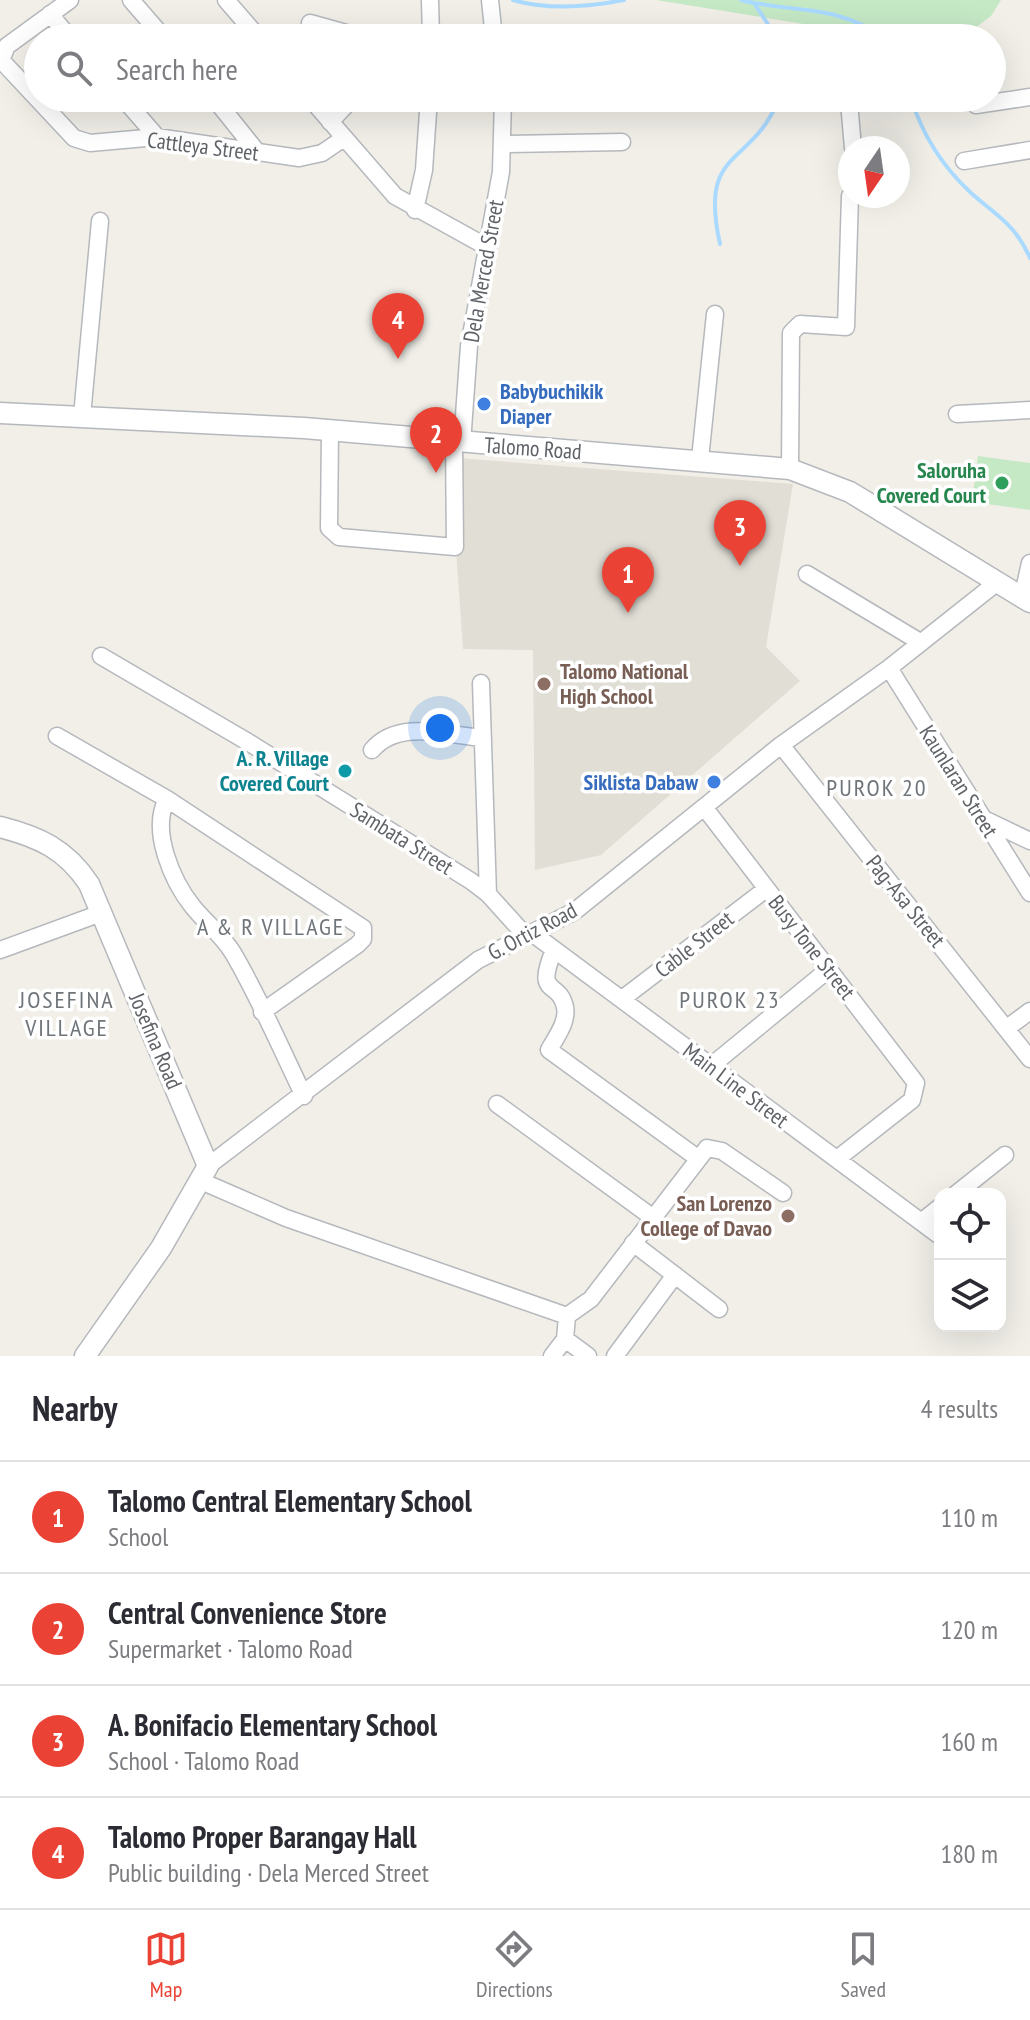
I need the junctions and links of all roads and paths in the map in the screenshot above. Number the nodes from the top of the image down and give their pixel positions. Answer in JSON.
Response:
{"nodes":[{"id":1,"x":70,"y":0,"type":"edge"},
{"id":2,"x":131,"y":0,"type":"edge"},
{"id":3,"x":226,"y":0,"type":"edge"},
{"id":4,"x":430,"y":0,"type":"edge"},
{"id":5,"x":490,"y":0,"type":"edge"},
{"id":6,"x":50,"y":14,"type":"junction"},
{"id":7,"x":310,"y":23,"type":"dead end"},
{"id":8,"x":36,"y":24,"type":"edge"},
{"id":9,"x":58,"y":24,"type":"edge"},
{"id":10,"x":152,"y":24,"type":"edge"},
{"id":11,"x":247,"y":24,"type":"edge"},
{"id":12,"x":313,"y":24,"type":"edge"},
{"id":13,"x":431,"y":24,"type":"edge"},
{"id":14,"x":493,"y":24,"type":"edge"},
{"id":15,"x":24,"y":32,"type":"edge"},
{"id":16,"x":2,"y":48,"type":"edge"},
{"id":17,"x":24,"y":86,"type":"edge"},
{"id":18,"x":1030,"y":97,"type":"edge"},
{"id":19,"x":1006,"y":101,"type":"edge"},
{"id":20,"x":49,"y":112,"type":"edge"},
{"id":21,"x":135,"y":112,"type":"edge"},
{"id":22,"x":225,"y":112,"type":"edge"},
{"id":23,"x":322,"y":112,"type":"edge"},
{"id":24,"x":340,"y":112,"type":"edge"},
{"id":25,"x":428,"y":112,"type":"edge"},
{"id":26,"x":503,"y":112,"type":"edge"},
{"id":27,"x":850,"y":112,"type":"edge"},
{"id":28,"x":330,"y":122,"type":"junction"},
{"id":29,"x":852,"y":136,"type":"edge"},
{"id":30,"x":157,"y":137,"type":"junction"},
{"id":31,"x":344,"y":138,"type":"junction"},
{"id":32,"x":622,"y":142,"type":"dead end"},
{"id":33,"x":503,"y":144,"type":"junction"},
{"id":34,"x":1030,"y":150,"type":"edge"},
{"id":35,"x":258,"y":153,"type":"junction"},
{"id":36,"x":964,"y":161,"type":"dead end"},
{"id":37,"x":850,"y":208,"type":"edge"},
{"id":38,"x":415,"y":210,"type":"junction"},
{"id":39,"x":100,"y":221,"type":"dead end"},
{"id":40,"x":487,"y":247,"type":"junction"},
{"id":41,"x":715,"y":314,"type":"dead end"},
{"id":42,"x":1030,"y":410,"type":"edge"},
{"id":43,"x":0,"y":413,"type":"edge"},
{"id":44,"x":957,"y":414,"type":"dead end"},
{"id":45,"x":82,"y":416,"type":"junction"},
{"id":46,"x":330,"y":431,"type":"junction"},
{"id":47,"x":458,"y":443,"type":"junction"},
{"id":48,"x":700,"y":459,"type":"junction"},
{"id":49,"x":790,"y":469,"type":"junction"},
{"id":50,"x":1030,"y":563,"type":"edge"},
{"id":51,"x":807,"y":574,"type":"dead end"},
{"id":52,"x":995,"y":584,"type":"junction"},
{"id":53,"x":1026,"y":601,"type":"edge"},
{"id":54,"x":920,"y":642,"type":"junction"},
{"id":55,"x":101,"y":656,"type":"dead end"},
{"id":56,"x":889,"y":668,"type":"junction"},
{"id":57,"x":481,"y":683,"type":"dead end"},
{"id":58,"x":57,"y":736,"type":"dead end"},
{"id":59,"x":483,"y":738,"type":"junction"},
{"id":60,"x":781,"y":745,"type":"junction"},
{"id":61,"x":372,"y":750,"type":"dead end"},
{"id":62,"x":167,"y":799,"type":"junction"},
{"id":63,"x":704,"y":807,"type":"junction"},
{"id":64,"x":983,"y":819,"type":"junction"},
{"id":65,"x":0,"y":827,"type":"edge"},
{"id":66,"x":1030,"y":841,"type":"edge"},
{"id":67,"x":766,"y":889,"type":"junction"},
{"id":68,"x":1030,"y":893,"type":"edge"},
{"id":69,"x":488,"y":894,"type":"junction"},
{"id":70,"x":101,"y":913,"type":"junction"},
{"id":71,"x":529,"y":934,"type":"junction"},
{"id":72,"x":0,"y":950,"type":"edge"},
{"id":73,"x":554,"y":950,"type":"junction"},
{"id":74,"x":829,"y":969,"type":"junction"},
{"id":75,"x":622,"y":999,"type":"junction"},
{"id":76,"x":1030,"y":1011,"type":"edge"},
{"id":77,"x":262,"y":1012,"type":"junction"},
{"id":78,"x":1007,"y":1028,"type":"junction"},
{"id":79,"x":1030,"y":1059,"type":"edge"},
{"id":80,"x":711,"y":1066,"type":"junction"},
{"id":81,"x":304,"y":1096,"type":"junction"},
{"id":82,"x":497,"y":1104,"type":"dead end"},
{"id":83,"x":1005,"y":1155,"type":"dead end"},
{"id":84,"x":696,"y":1157,"type":"junction"},
{"id":85,"x":837,"y":1159,"type":"junction"},
{"id":86,"x":204,"y":1174,"type":"junction"},
{"id":87,"x":964,"y":1188,"type":"edge"},
{"id":88,"x":783,"y":1193,"type":"dead end"},
{"id":89,"x":934,"y":1212,"type":"edge"},
{"id":90,"x":652,"y":1217,"type":"junction"},
{"id":91,"x":921,"y":1222,"type":"junction"},
{"id":92,"x":934,"y":1232,"type":"edge"},
{"id":93,"x":633,"y":1243,"type":"junction"},
{"id":94,"x":675,"y":1275,"type":"junction"},
{"id":95,"x":719,"y":1309,"type":"dead end"},
{"id":96,"x":567,"y":1316,"type":"junction"},
{"id":97,"x":565,"y":1339,"type":"junction"},
{"id":98,"x":85,"y":1356,"type":"edge"},
{"id":99,"x":552,"y":1356,"type":"edge"},
{"id":100,"x":588,"y":1356,"type":"edge"},
{"id":101,"x":615,"y":1356,"type":"edge"}],
"edges":[{"from":1,"to":6,"type":"street"},
{"from":2,"to":10,"type":"street"},
{"from":3,"to":11,"type":"street"},
{"from":4,"to":13,"type":"street"},
{"from":5,"to":14,"type":"street"},
{"from":6,"to":8,"type":"street"},
{"from":6,"to":9,"type":"street"},
{"from":7,"to":12,"type":"street"},
{"from":15,"to":16,"type":"street"},
{"from":16,"to":17,"type":"street","name":"Cattleya Street"},
{"from":18,"to":19,"type":"street"},
{"from":20,"to":30,"type":"street","name":"Cattleya Street"},
{"from":21,"to":30,"type":"street"},
{"from":22,"to":35,"type":"street"},
{"from":23,"to":28,"type":"street"},
{"from":24,"to":28,"type":"street"},
{"from":25,"to":38,"type":"street"},
{"from":26,"to":33,"type":"street","name":"Dela Merced Street"},
{"from":27,"to":29,"type":"street"},
{"from":28,"to":31,"type":"street"},
{"from":30,"to":35,"type":"street","name":"Cattleya Street"},
{"from":31,"to":35,"type":"street","name":"Cattleya Street"},
{"from":31,"to":38,"type":"street"},
{"from":32,"to":33,"type":"street"},
{"from":33,"to":40,"type":"street","name":"Dela Merced Street"},
{"from":34,"to":36,"type":"street"},
{"from":37,"to":49,"type":"street"},
{"from":38,"to":40,"type":"street"},
{"from":39,"to":45,"type":"street"},
{"from":40,"to":47,"type":"street","name":"Dela Merced Street"},
{"from":41,"to":48,"type":"street"},
{"from":42,"to":44,"type":"street"},
{"from":43,"to":45,"type":"street","name":"Talomo Road"},
{"from":45,"to":46,"type":"street","name":"Talomo Road"},
{"from":46,"to":47,"type":"street","name":"Talomo Road"},
{"from":46,"to":47,"type":"street","name":"Dela Merced Street"},
{"from":47,"to":48,"type":"street","name":"Talomo Road"},
{"from":48,"to":49,"type":"street","name":"Talomo Road"},
{"from":49,"to":52,"type":"street","name":"Talomo Road"},
{"from":50,"to":53,"type":"street"},
{"from":51,"to":54,"type":"street"},
{"from":52,"to":53,"type":"street","name":"Talomo Road"},
{"from":52,"to":54,"type":"street","name":"G. Ortiz Road"},
{"from":54,"to":56,"type":"street","name":"G. Ortiz Road"},
{"from":55,"to":69,"type":"street","name":"Sambata Street"},
{"from":56,"to":60,"type":"street","name":"G. Ortiz Road"},
{"from":56,"to":64,"type":"street","name":"Kaunlaran Street"},
{"from":57,"to":59,"type":"street"},
{"from":58,"to":62,"type":"street"},
{"from":59,"to":61,"type":"street"},
{"from":59,"to":69,"type":"street"},
{"from":60,"to":63,"type":"street","name":"G. Ortiz Road"},
{"from":60,"to":78,"type":"street","name":"Pag-Asa Street"},
{"from":62,"to":77,"type":"street"},
{"from":62,"to":77,"type":"street"},
{"from":63,"to":67,"type":"street","name":"Busy Tone Street"},
{"from":63,"to":71,"type":"street","name":"G. Ortiz Road"},
{"from":64,"to":66,"type":"street"},
{"from":64,"to":68,"type":"street","name":"Kaunlaran Street"},
{"from":65,"to":70,"type":"street","name":"Josefina Road"},
{"from":67,"to":74,"type":"street","name":"Busy Tone Street"},
{"from":67,"to":75,"type":"street","name":"Cable Street"},
{"from":69,"to":71,"type":"street","name":"Sambata Street"},
{"from":70,"to":72,"type":"street"},
{"from":70,"to":86,"type":"street","name":"Josefina Road"},
{"from":71,"to":73,"type":"street","name":"Main Line Street"},
{"from":71,"to":81,"type":"street","name":"G. Ortiz Road"},
{"from":73,"to":75,"type":"street","name":"Main Line Street"},
{"from":73,"to":84,"type":"street"},
{"from":74,"to":80,"type":"street"},
{"from":74,"to":85,"type":"street","name":"Busy Tone Street"},
{"from":75,"to":80,"type":"street","name":"Main Line Street"},
{"from":76,"to":78,"type":"street"},
{"from":77,"to":81,"type":"street"},
{"from":78,"to":79,"type":"street","name":"Pag-Asa Street"},
{"from":80,"to":85,"type":"street","name":"Main Line Street"},
{"from":81,"to":86,"type":"street","name":"G. Ortiz Road"},
{"from":82,"to":90,"type":"street"},
{"from":83,"to":87,"type":"street"},
{"from":84,"to":88,"type":"street"},
{"from":84,"to":90,"type":"street"},
{"from":85,"to":91,"type":"street","name":"Main Line Street"},
{"from":86,"to":96,"type":"street"},
{"from":86,"to":98,"type":"street","name":"G. Ortiz Road"},
{"from":89,"to":91,"type":"street"},
{"from":90,"to":93,"type":"street"},
{"from":91,"to":92,"type":"street","name":"Main Line Street"},
{"from":93,"to":94,"type":"street"},
{"from":93,"to":96,"type":"street"},
{"from":94,"to":95,"type":"street"},
{"from":94,"to":101,"type":"street"},
{"from":96,"to":97,"type":"street"},
{"from":97,"to":99,"type":"street"},
{"from":97,"to":100,"type":"street"}]}
